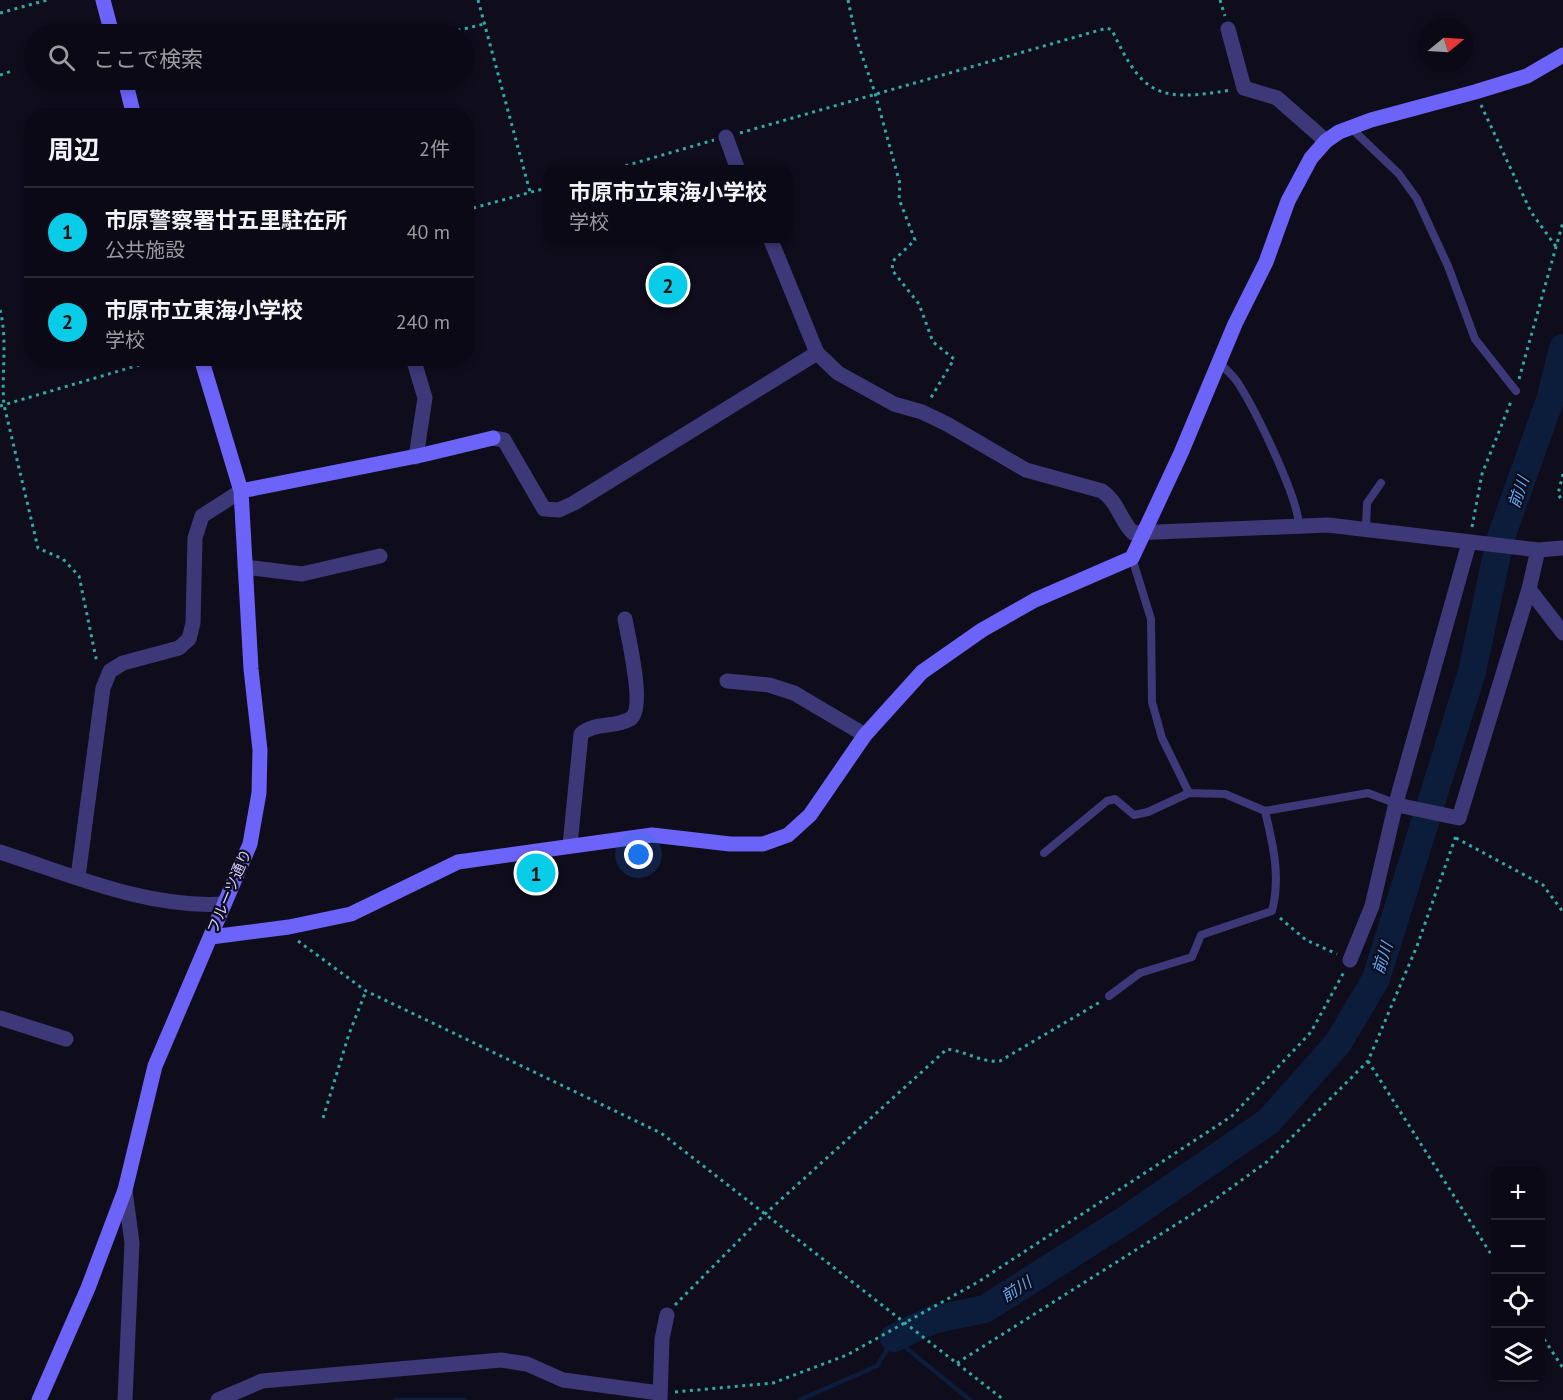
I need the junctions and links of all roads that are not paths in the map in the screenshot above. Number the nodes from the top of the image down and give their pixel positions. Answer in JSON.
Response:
{"nodes":[{"id":1,"x":103,"y":0,"type":"edge"},
{"id":2,"x":109,"y":24,"type":"edge"},
{"id":3,"x":1228,"y":29,"type":"dead end"},
{"id":4,"x":1563,"y":55,"type":"edge"},
{"id":5,"x":127,"y":90,"type":"edge"},
{"id":6,"x":132,"y":108,"type":"edge"},
{"id":7,"x":1351,"y":128,"type":"junction"},
{"id":8,"x":726,"y":137,"type":"road end"},
{"id":9,"x":1326,"y":141,"type":"junction"},
{"id":10,"x":736,"y":165,"type":"edge"},
{"id":11,"x":772,"y":243,"type":"edge"},
{"id":12,"x":818,"y":353,"type":"junction"},
{"id":13,"x":1219,"y":362,"type":"junction"},
{"id":14,"x":203,"y":366,"type":"edge"},
{"id":15,"x":415,"y":366,"type":"edge"},
{"id":16,"x":1516,"y":391,"type":"dead end"},
{"id":17,"x":416,"y":457,"type":"junction"},
{"id":18,"x":1382,"y":483,"type":"dead end"},
{"id":19,"x":241,"y":491,"type":"junction"},
{"id":20,"x":1299,"y":524,"type":"junction"},
{"id":21,"x":1366,"y":527,"type":"junction"},
{"id":22,"x":1143,"y":532,"type":"junction"},
{"id":23,"x":1469,"y":543,"type":"junction"},
{"id":24,"x":1563,"y":548,"type":"edge"},
{"id":25,"x":1538,"y":550,"type":"junction"},
{"id":26,"x":380,"y":556,"type":"dead end"},
{"id":27,"x":1132,"y":558,"type":"junction"},
{"id":28,"x":245,"y":567,"type":"junction"},
{"id":29,"x":1529,"y":589,"type":"junction"},
{"id":30,"x":625,"y":619,"type":"dead end"},
{"id":31,"x":1563,"y":633,"type":"edge"},
{"id":32,"x":727,"y":681,"type":"dead end"},
{"id":33,"x":865,"y":735,"type":"junction"},
{"id":34,"x":1190,"y":793,"type":"junction"},
{"id":35,"x":1399,"y":805,"type":"junction"},
{"id":36,"x":1265,"y":811,"type":"junction"},
{"id":37,"x":570,"y":845,"type":"junction"},
{"id":38,"x":0,"y":852,"type":"edge"},
{"id":39,"x":1044,"y":854,"type":"dead end"},
{"id":40,"x":78,"y":877,"type":"junction"},
{"id":41,"x":224,"y":904,"type":"junction"},
{"id":42,"x":211,"y":937,"type":"junction"},
{"id":43,"x":1350,"y":960,"type":"road end"},
{"id":44,"x":1109,"y":996,"type":"road end"},
{"id":45,"x":0,"y":1018,"type":"edge"},
{"id":46,"x":66,"y":1039,"type":"dead end"},
{"id":47,"x":125,"y":1190,"type":"junction"},
{"id":48,"x":667,"y":1315,"type":"road end"},
{"id":49,"x":660,"y":1396,"type":"edge"},
{"id":50,"x":39,"y":1400,"type":"edge"},
{"id":51,"x":125,"y":1400,"type":"edge"},
{"id":52,"x":218,"y":1400,"type":"edge"}],
"edges":[{"from":1,"to":2,"type":"street"},
{"from":3,"to":9,"type":"street"},
{"from":4,"to":7,"type":"street"},
{"from":5,"to":6,"type":"street"},
{"from":7,"to":9,"type":"street"},
{"from":7,"to":16,"type":"lane"},
{"from":8,"to":10,"type":"street"},
{"from":9,"to":13,"type":"street"},
{"from":11,"to":12,"type":"street"},
{"from":12,"to":17,"type":"street"},
{"from":12,"to":22,"type":"street"},
{"from":13,"to":20,"type":"lane"},
{"from":13,"to":22,"type":"street"},
{"from":14,"to":19,"type":"street","name":"フルーツ通り"},
{"from":15,"to":17,"type":"street"},
{"from":17,"to":19,"type":"street"},
{"from":18,"to":21,"type":"lane"},
{"from":19,"to":28,"type":"street","name":"フルーツ通り"},
{"from":19,"to":40,"type":"street"},
{"from":20,"to":21,"type":"street"},
{"from":20,"to":22,"type":"street"},
{"from":21,"to":23,"type":"street"},
{"from":22,"to":27,"type":"street"},
{"from":23,"to":25,"type":"street"},
{"from":23,"to":35,"type":"street"},
{"from":24,"to":25,"type":"street"},
{"from":25,"to":29,"type":"street"},
{"from":26,"to":28,"type":"street"},
{"from":27,"to":33,"type":"street"},
{"from":27,"to":34,"type":"lane"},
{"from":28,"to":41,"type":"street","name":"フルーツ通り"},
{"from":29,"to":31,"type":"street"},
{"from":29,"to":35,"type":"street"},
{"from":30,"to":37,"type":"street"},
{"from":32,"to":33,"type":"street"},
{"from":33,"to":37,"type":"street"},
{"from":34,"to":36,"type":"lane"},
{"from":34,"to":39,"type":"lane"},
{"from":35,"to":36,"type":"lane"},
{"from":35,"to":43,"type":"street"},
{"from":36,"to":44,"type":"lane"},
{"from":37,"to":42,"type":"street"},
{"from":38,"to":40,"type":"street"},
{"from":40,"to":41,"type":"street"},
{"from":41,"to":42,"type":"street","name":"フルーツ通り"},
{"from":42,"to":47,"type":"street","name":"フルーツ通り"},
{"from":45,"to":46,"type":"street"},
{"from":47,"to":50,"type":"street","name":"フルーツ通り"},
{"from":47,"to":51,"type":"street"},
{"from":48,"to":49,"type":"street"},
{"from":49,"to":52,"type":"street"}]}
